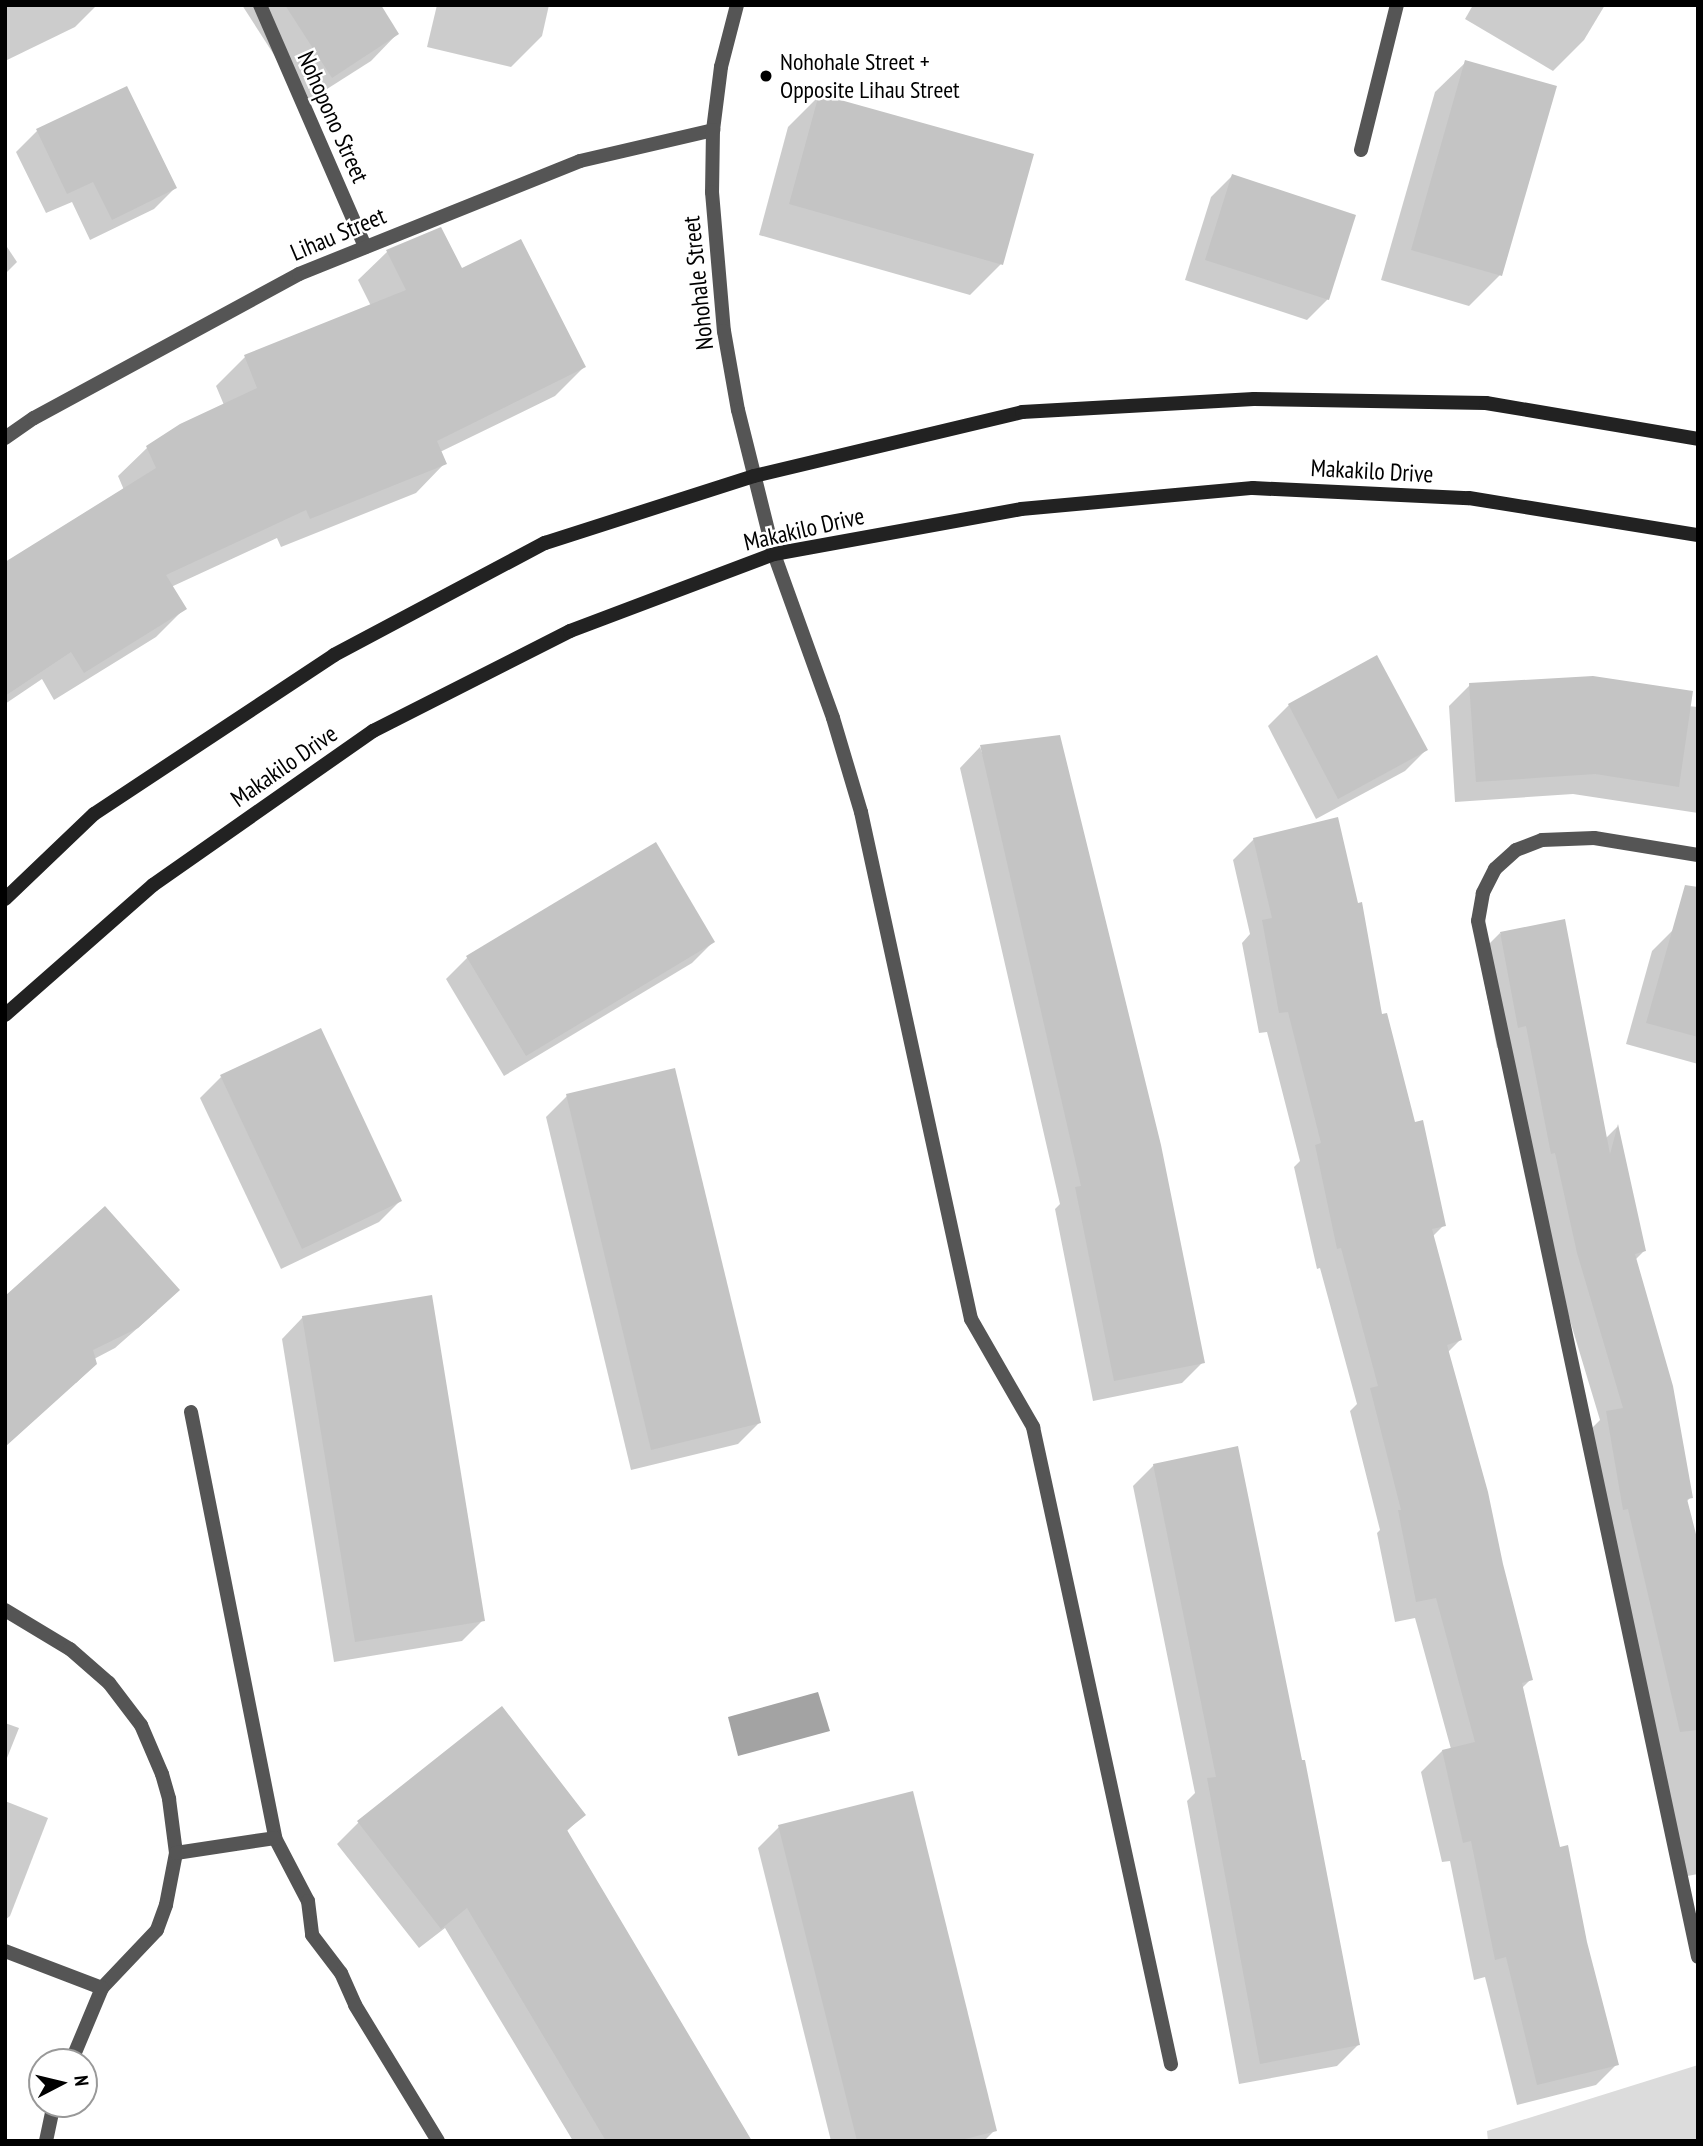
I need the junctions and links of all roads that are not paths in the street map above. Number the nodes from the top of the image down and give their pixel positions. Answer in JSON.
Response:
{"nodes":[{"id":1,"x":260,"y":5,"type":"edge"},
{"id":2,"x":737,"y":5,"type":"edge"},
{"id":3,"x":1397,"y":5,"type":"edge"},
{"id":4,"x":713,"y":130,"type":"junction"},
{"id":5,"x":1361,"y":150,"type":"dead end"},
{"id":6,"x":365,"y":247,"type":"junction"},
{"id":7,"x":5,"y":438,"type":"edge"},
{"id":8,"x":1698,"y":439,"type":"edge"},
{"id":9,"x":754,"y":476,"type":"junction"},
{"id":10,"x":1698,"y":535,"type":"edge"},
{"id":11,"x":774,"y":554,"type":"junction"},
{"id":12,"x":1698,"y":855,"type":"edge"},
{"id":13,"x":5,"y":899,"type":"edge"},
{"id":14,"x":5,"y":1015,"type":"edge"},
{"id":15,"x":191,"y":1412,"type":"dead end"},
{"id":16,"x":5,"y":1610,"type":"edge"},
{"id":17,"x":275,"y":1838,"type":"junction"},
{"id":18,"x":176,"y":1853,"type":"junction"},
{"id":19,"x":5,"y":1951,"type":"edge"},
{"id":20,"x":1698,"y":1957,"type":"edge"},
{"id":21,"x":102,"y":1988,"type":"junction"},
{"id":22,"x":77,"y":2048,"type":"edge"},
{"id":23,"x":1171,"y":2064,"type":"dead end"},
{"id":24,"x":51,"y":2118,"type":"edge"},
{"id":25,"x":46,"y":2141,"type":"edge"},
{"id":26,"x":438,"y":2141,"type":"edge"}],
"edges":[{"from":1,"to":6,"type":"street","name":"Nohopono Street"},
{"from":2,"to":4,"type":"street","name":"Nohohale Street"},
{"from":3,"to":5,"type":"street"},
{"from":4,"to":6,"type":"street","name":"Lihau Street"},
{"from":4,"to":9,"type":"street","name":"Nohohale Street"},
{"from":6,"to":7,"type":"street","name":"Lihau Street"},
{"from":8,"to":9,"type":"main road"},
{"from":9,"to":11,"type":"street","name":"Nohohale Street"},
{"from":9,"to":13,"type":"main road"},
{"from":10,"to":11,"type":"main road","name":"Makakilo Drive"},
{"from":11,"to":14,"type":"main road","name":"Makakilo Drive"},
{"from":11,"to":23,"type":"street","name":"Nohohale Street"},
{"from":12,"to":20,"type":"street"},
{"from":15,"to":17,"type":"street"},
{"from":16,"to":18,"type":"street"},
{"from":17,"to":18,"type":"street"},
{"from":17,"to":26,"type":"street"},
{"from":18,"to":21,"type":"street"},
{"from":19,"to":21,"type":"street"},
{"from":21,"to":22,"type":"street"},
{"from":24,"to":25,"type":"street"}]}
